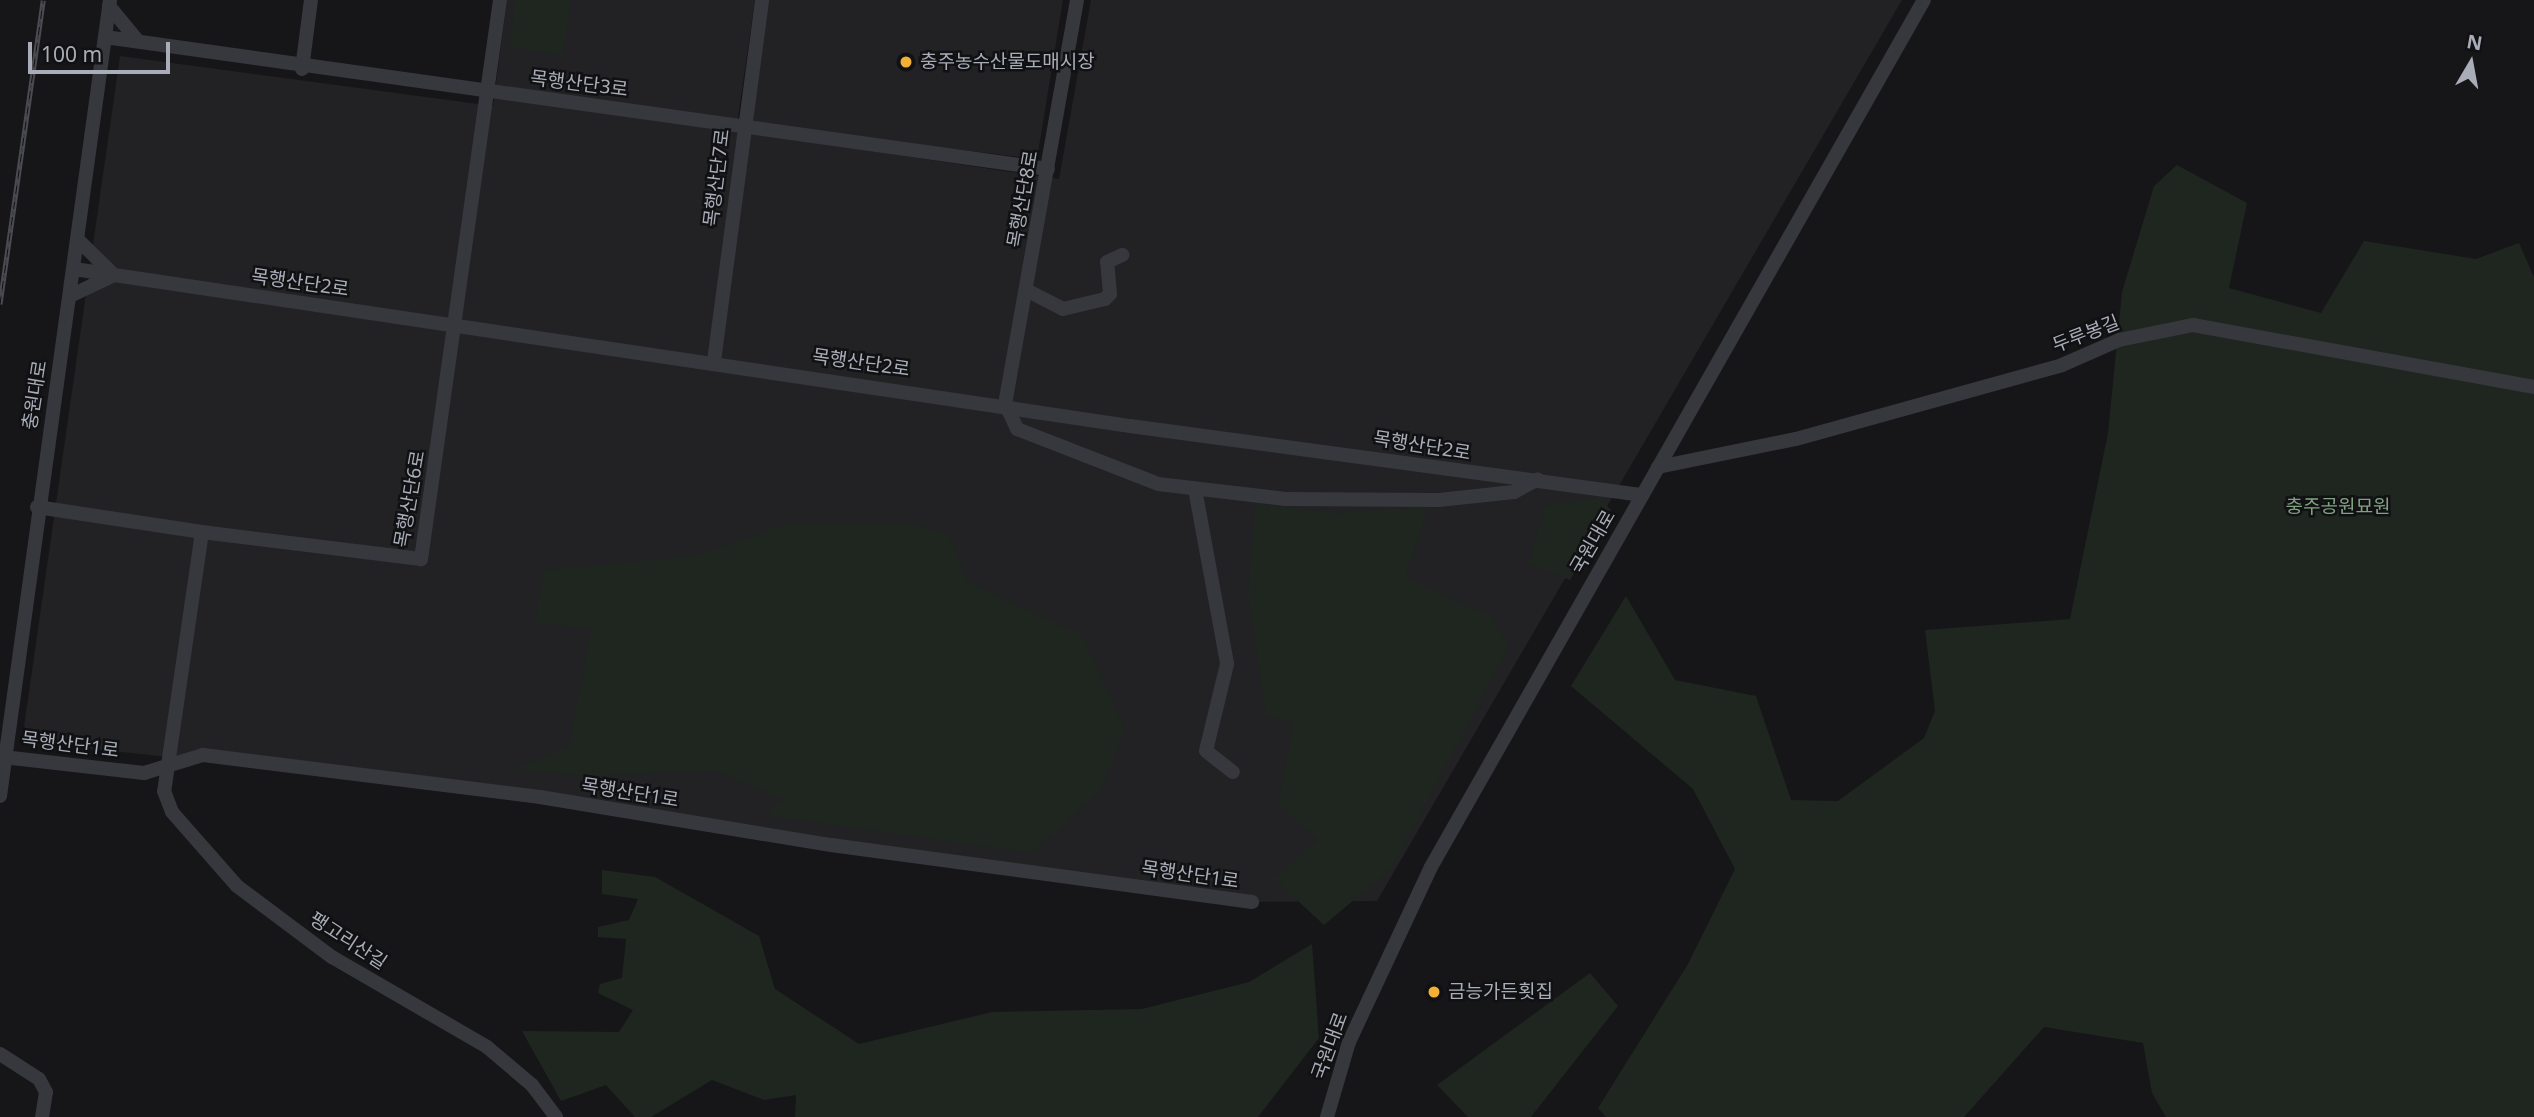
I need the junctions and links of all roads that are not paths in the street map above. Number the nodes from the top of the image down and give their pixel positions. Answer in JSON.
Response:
{"nodes":[{"id":1,"x":312,"y":0,"type":"edge"},
{"id":2,"x":500,"y":0,"type":"edge"},
{"id":3,"x":762,"y":0,"type":"edge"},
{"id":4,"x":1077,"y":0,"type":"edge"},
{"id":5,"x":1924,"y":0,"type":"edge"},
{"id":6,"x":110,"y":3,"type":"edge"},
{"id":7,"x":105,"y":37,"type":"junction"},
{"id":8,"x":139,"y":42,"type":"junction"},
{"id":9,"x":103,"y":57,"type":"junction"},
{"id":10,"x":302,"y":69,"type":"junction"},
{"id":11,"x":488,"y":91,"type":"junction"},
{"id":12,"x":744,"y":124,"type":"junction"},
{"id":13,"x":1048,"y":169,"type":"junction"},
{"id":14,"x":78,"y":240,"type":"junction"},
{"id":15,"x":1122,"y":255,"type":"dead end"},
{"id":16,"x":74,"y":269,"type":"junction"},
{"id":17,"x":114,"y":275,"type":"junction"},
{"id":18,"x":1028,"y":291,"type":"junction"},
{"id":19,"x":70,"y":296,"type":"junction"},
{"id":20,"x":457,"y":326,"type":"junction"},
{"id":21,"x":714,"y":361,"type":"junction"},
{"id":22,"x":2534,"y":387,"type":"edge"},
{"id":23,"x":1005,"y":403,"type":"junction"},
{"id":24,"x":1658,"y":467,"type":"junction"},
{"id":25,"x":1538,"y":480,"type":"junction"},
{"id":26,"x":1195,"y":489,"type":"junction"},
{"id":27,"x":1642,"y":495,"type":"junction"},
{"id":28,"x":37,"y":507,"type":"junction"},
{"id":29,"x":202,"y":532,"type":"junction"},
{"id":30,"x":4,"y":757,"type":"junction"},
{"id":31,"x":166,"y":762,"type":"junction"},
{"id":32,"x":1233,"y":772,"type":"dead end"},
{"id":33,"x":0,"y":796,"type":"edge"},
{"id":34,"x":1252,"y":902,"type":"dead end"},
{"id":35,"x":0,"y":1054,"type":"edge"},
{"id":36,"x":42,"y":1117,"type":"edge"},
{"id":37,"x":555,"y":1117,"type":"edge"},
{"id":38,"x":1327,"y":1117,"type":"edge"}],
"edges":[{"from":1,"to":10,"type":"street"},
{"from":2,"to":11,"type":"street","name":"목행산단6로"},
{"from":3,"to":12,"type":"street","name":"목행산단7로"},
{"from":4,"to":13,"type":"street","name":"목행산단8로"},
{"from":5,"to":24,"type":"street","name":"국원대로"},
{"from":6,"to":7,"type":"street","name":"충원대로"},
{"from":6,"to":8,"type":"street"},
{"from":7,"to":8,"type":"street","name":"목행산단3로"},
{"from":7,"to":9,"type":"street","name":"충원대로"},
{"from":8,"to":9,"type":"street"},
{"from":8,"to":10,"type":"street","name":"목행산단3로"},
{"from":9,"to":14,"type":"street","name":"충원대로"},
{"from":10,"to":11,"type":"street","name":"목행산단3로"},
{"from":11,"to":12,"type":"street","name":"목행산단3로"},
{"from":11,"to":20,"type":"street","name":"목행산단6로"},
{"from":12,"to":13,"type":"street","name":"목행산단3로"},
{"from":12,"to":21,"type":"street","name":"목행산단7로"},
{"from":13,"to":18,"type":"street","name":"목행산단8로"},
{"from":14,"to":16,"type":"street","name":"충원대로"},
{"from":14,"to":17,"type":"street"},
{"from":15,"to":18,"type":"street"},
{"from":16,"to":17,"type":"street","name":"목행산단2로"},
{"from":16,"to":19,"type":"street","name":"충원대로"},
{"from":17,"to":19,"type":"street"},
{"from":17,"to":20,"type":"street","name":"목행산단2로"},
{"from":18,"to":23,"type":"street","name":"목행산단8로"},
{"from":19,"to":28,"type":"street","name":"충원대로"},
{"from":20,"to":21,"type":"street","name":"목행산단2로"},
{"from":20,"to":29,"type":"street","name":"목행산단6로"},
{"from":21,"to":23,"type":"street","name":"목행산단2로"},
{"from":22,"to":24,"type":"street","name":"두루봉길"},
{"from":23,"to":25,"type":"street","name":"목행산단2로"},
{"from":23,"to":26,"type":"street"},
{"from":24,"to":27,"type":"street","name":"국원대로"},
{"from":25,"to":26,"type":"street"},
{"from":25,"to":27,"type":"street","name":"목행산단2로"},
{"from":26,"to":32,"type":"street"},
{"from":27,"to":38,"type":"street","name":"국원대로"},
{"from":28,"to":29,"type":"street"},
{"from":28,"to":30,"type":"street","name":"충원대로"},
{"from":29,"to":31,"type":"street"},
{"from":30,"to":31,"type":"street","name":"목행산단1로"},
{"from":30,"to":33,"type":"street","name":"충원대로"},
{"from":31,"to":34,"type":"street","name":"목행산단1로"},
{"from":31,"to":37,"type":"street","name":"팽고리산길"},
{"from":35,"to":36,"type":"street"}]}
